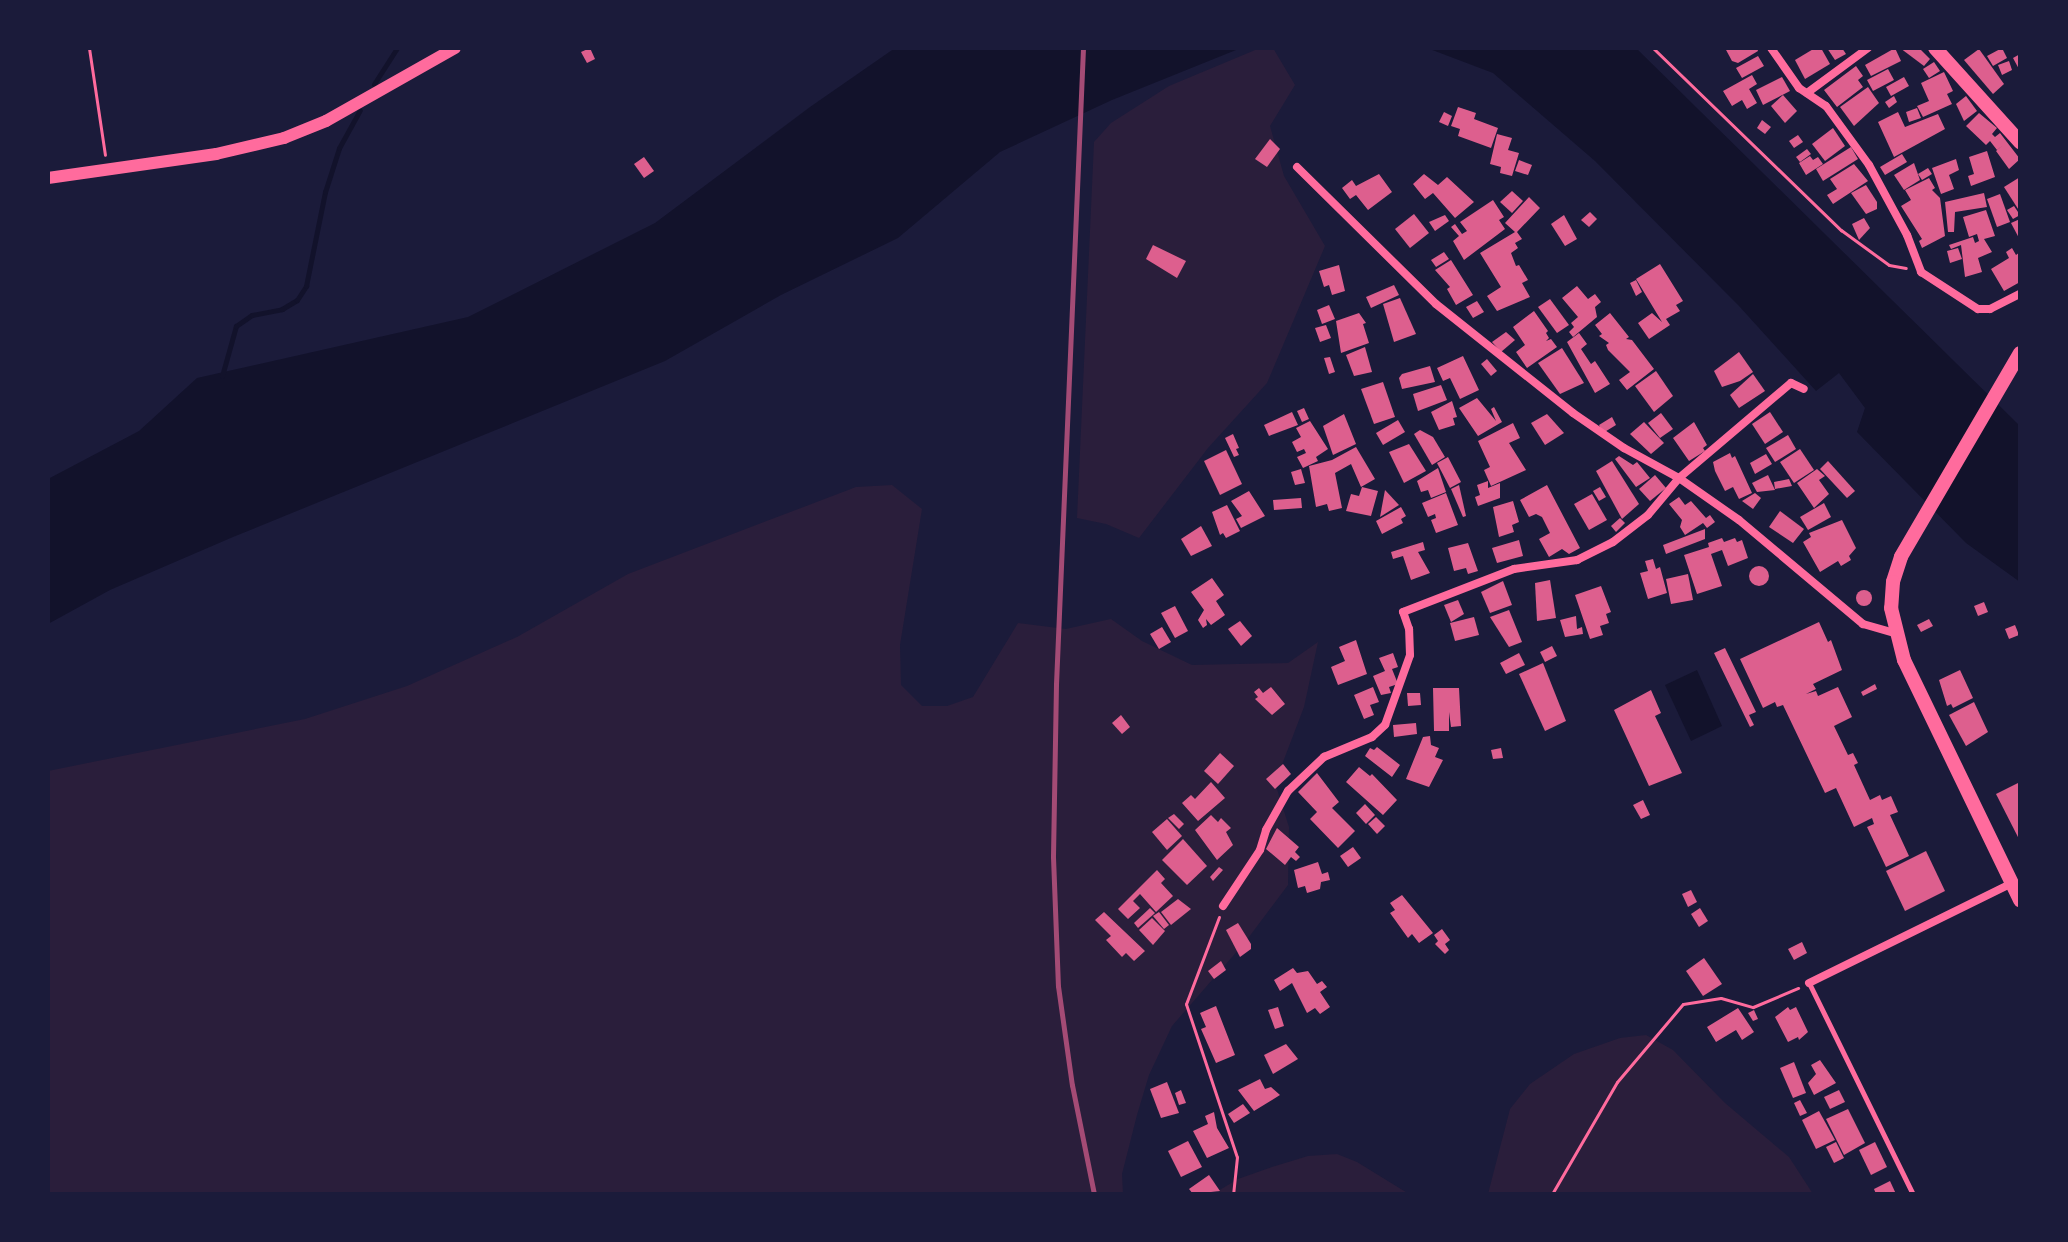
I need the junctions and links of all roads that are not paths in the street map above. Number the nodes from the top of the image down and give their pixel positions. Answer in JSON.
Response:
{"nodes":[{"id":1,"x":455,"y":48,"type":"edge"},
{"id":2,"x":1771,"y":48,"type":"edge"},
{"id":3,"x":1868,"y":48,"type":"edge"},
{"id":4,"x":1935,"y":48,"type":"edge"},
{"id":5,"x":1807,"y":93,"type":"junction"},
{"id":6,"x":2020,"y":142,"type":"edge"},
{"id":7,"x":1297,"y":167,"type":"dead end"},
{"id":8,"x":48,"y":178,"type":"edge"},
{"id":9,"x":2020,"y":294,"type":"edge"},
{"id":10,"x":2018,"y":356,"type":"edge"},
{"id":11,"x":1804,"y":389,"type":"dead end"},
{"id":12,"x":1679,"y":478,"type":"junction"},
{"id":13,"x":1897,"y":634,"type":"junction"},
{"id":14,"x":2012,"y":883,"type":"junction"},
{"id":15,"x":2020,"y":900,"type":"edge"},
{"id":16,"x":1223,"y":906,"type":"road end"},
{"id":17,"x":1809,"y":983,"type":"joint"},
{"id":18,"x":1913,"y":1194,"type":"edge"}],
"edges":[{"from":1,"to":8,"type":"street"},
{"from":2,"to":5,"type":"street"},
{"from":3,"to":5,"type":"street"},
{"from":4,"to":6,"type":"main road"},
{"from":5,"to":9,"type":"street"},
{"from":7,"to":12,"type":"street"},
{"from":10,"to":13,"type":"main road"},
{"from":11,"to":12,"type":"street"},
{"from":12,"to":13,"type":"street"},
{"from":12,"to":16,"type":"street"},
{"from":13,"to":14,"type":"main road"},
{"from":14,"to":15,"type":"main road"},
{"from":14,"to":17,"type":"street"},
{"from":17,"to":18,"type":"lane"}]}
